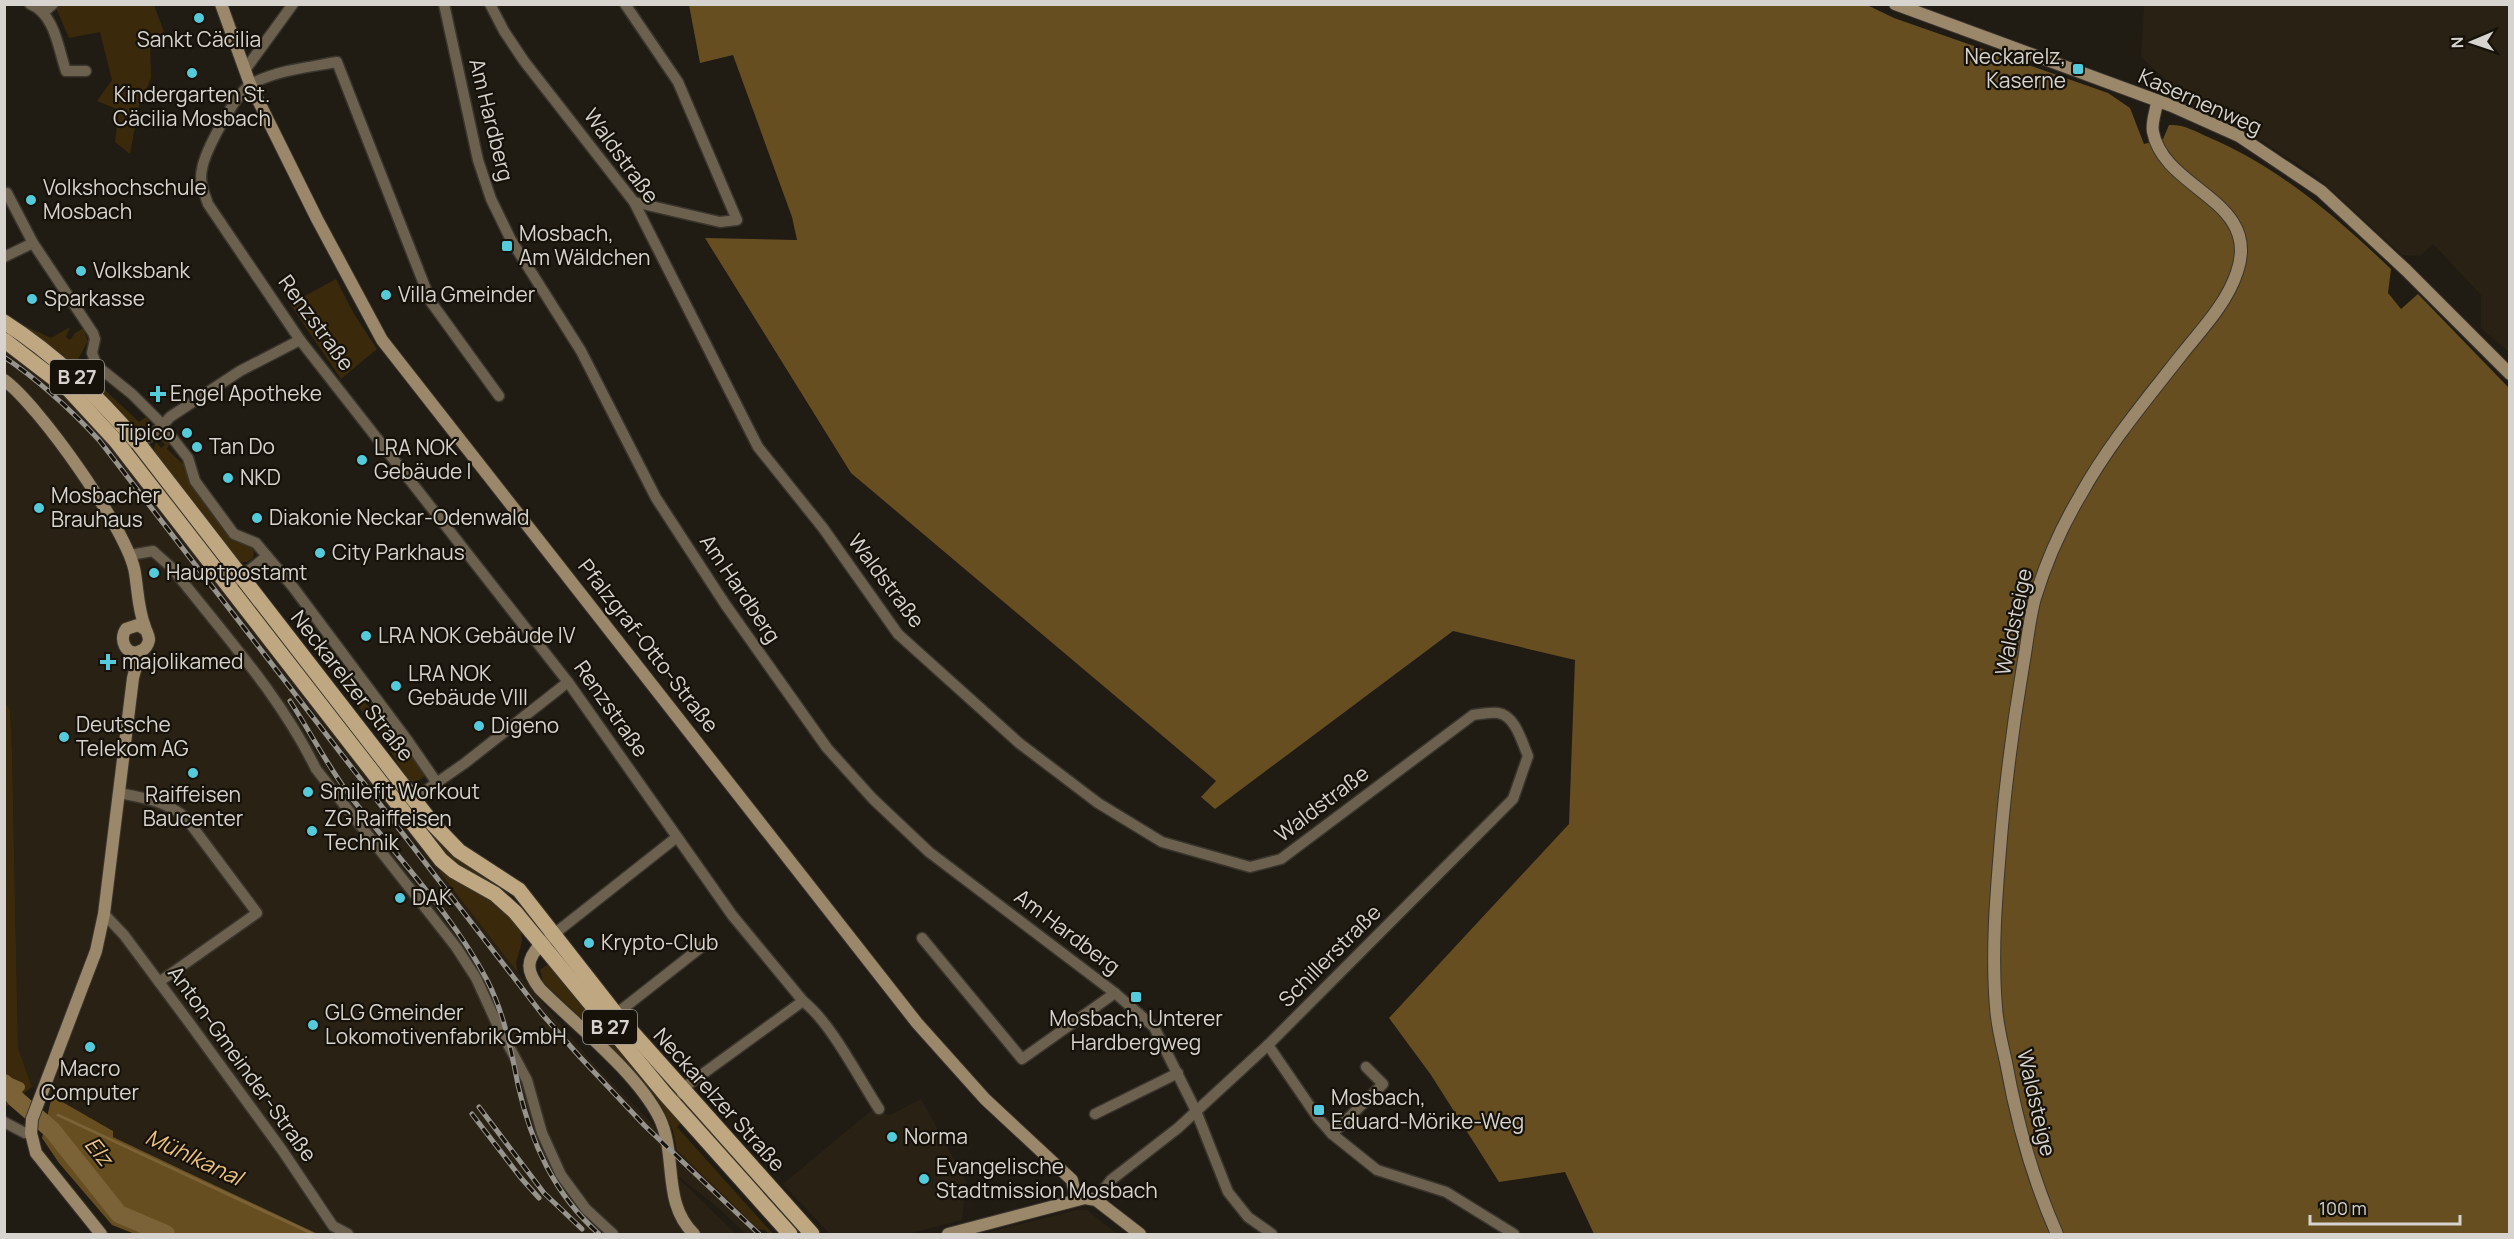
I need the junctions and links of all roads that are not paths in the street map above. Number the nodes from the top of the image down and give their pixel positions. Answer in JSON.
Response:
{"nodes":[{"id":1,"x":30,"y":4,"type":"edge"},
{"id":2,"x":53,"y":4,"type":"edge"},
{"id":3,"x":221,"y":4,"type":"edge"},
{"id":4,"x":293,"y":4,"type":"edge"},
{"id":5,"x":444,"y":4,"type":"edge"},
{"id":6,"x":490,"y":4,"type":"edge"},
{"id":7,"x":625,"y":4,"type":"edge"},
{"id":8,"x":1895,"y":4,"type":"edge"},
{"id":9,"x":43,"y":13,"type":"junction"},
{"id":10,"x":245,"y":70,"type":"junction"},
{"id":11,"x":86,"y":71,"type":"dead end"},
{"id":12,"x":250,"y":84,"type":"junction"},
{"id":13,"x":2157,"y":102,"type":"junction"},
{"id":14,"x":6,"y":194,"type":"edge"},
{"id":15,"x":634,"y":202,"type":"junction"},
{"id":16,"x":33,"y":243,"type":"junction"},
{"id":17,"x":4,"y":257,"type":"edge"},
{"id":18,"x":4,"y":322,"type":"edge"},
{"id":19,"x":4,"y":340,"type":"edge"},
{"id":20,"x":300,"y":340,"type":"junction"},
{"id":21,"x":2510,"y":374,"type":"edge"},
{"id":22,"x":4,"y":380,"type":"edge"},
{"id":23,"x":499,"y":396,"type":"dead end"},
{"id":24,"x":163,"y":427,"type":"junction"},
{"id":25,"x":116,"y":441,"type":"junction"},
{"id":26,"x":138,"y":443,"type":"junction"},
{"id":27,"x":130,"y":555,"type":"junction"},
{"id":28,"x":267,"y":556,"type":"junction"},
{"id":29,"x":242,"y":577,"type":"junction"},
{"id":30,"x":228,"y":587,"type":"junction"},
{"id":31,"x":137,"y":600,"type":"junction"},
{"id":32,"x":129,"y":627,"type":"junction"},
{"id":33,"x":146,"y":630,"type":"junction"},
{"id":34,"x":134,"y":650,"type":"junction"},
{"id":35,"x":568,"y":682,"type":"junction"},
{"id":36,"x":1498,"y":713,"type":"joint"},
{"id":37,"x":436,"y":783,"type":"junction"},
{"id":38,"x":119,"y":793,"type":"junction"},
{"id":39,"x":414,"y":798,"type":"junction"},
{"id":40,"x":399,"y":808,"type":"junction"},
{"id":41,"x":677,"y":837,"type":"junction"},
{"id":42,"x":104,"y":914,"type":"junction"},
{"id":43,"x":560,"y":930,"type":"junction"},
{"id":44,"x":922,"y":938,"type":"dead end"},
{"id":45,"x":709,"y":941,"type":"dead end"},
{"id":46,"x":542,"y":944,"type":"junction"},
{"id":47,"x":159,"y":982,"type":"junction"},
{"id":48,"x":1115,"y":993,"type":"junction"},
{"id":49,"x":803,"y":1001,"type":"junction"},
{"id":50,"x":616,"y":1014,"type":"junction"},
{"id":51,"x":1268,"y":1045,"type":"junction"},
{"id":52,"x":1366,"y":1067,"type":"dead end"},
{"id":53,"x":1178,"y":1073,"type":"junction"},
{"id":54,"x":683,"y":1091,"type":"junction"},
{"id":55,"x":879,"y":1109,"type":"dead end"},
{"id":56,"x":679,"y":1110,"type":"junction"},
{"id":57,"x":1196,"y":1112,"type":"junction"},
{"id":58,"x":1095,"y":1114,"type":"dead end"},
{"id":59,"x":4,"y":1122,"type":"edge"},
{"id":60,"x":31,"y":1128,"type":"junction"},
{"id":61,"x":1332,"y":1134,"type":"junction"},
{"id":62,"x":1076,"y":1199,"type":"junction"},
{"id":63,"x":1096,"y":1200,"type":"junction"},
{"id":64,"x":101,"y":1234,"type":"edge"},
{"id":65,"x":348,"y":1234,"type":"edge"},
{"id":66,"x":614,"y":1234,"type":"edge"},
{"id":67,"x":694,"y":1234,"type":"edge"},
{"id":68,"x":790,"y":1234,"type":"edge"},
{"id":69,"x":812,"y":1234,"type":"edge"},
{"id":70,"x":948,"y":1234,"type":"edge"},
{"id":71,"x":1140,"y":1234,"type":"edge"},
{"id":72,"x":1272,"y":1234,"type":"edge"},
{"id":73,"x":1514,"y":1234,"type":"edge"},
{"id":74,"x":2057,"y":1234,"type":"edge"}],
"edges":[{"from":1,"to":9,"type":"street"},
{"from":2,"to":9,"type":"street"},
{"from":3,"to":10,"type":"street","name":"Pfalzgraf-Otto-Straße"},
{"from":4,"to":10,"type":"street"},
{"from":5,"to":48,"type":"street","name":"Am Hardberg"},
{"from":6,"to":15,"type":"street","name":"Waldstraße"},
{"from":7,"to":15,"type":"street"},
{"from":8,"to":13,"type":"street","name":"Kasernenweg"},
{"from":9,"to":11,"type":"street"},
{"from":10,"to":12,"type":"street","name":"Pfalzgraf-Otto-Straße"},
{"from":12,"to":20,"type":"street","name":"Renzstraße"},
{"from":12,"to":23,"type":"street"},
{"from":12,"to":62,"type":"street","name":"Pfalzgraf-Otto-Straße"},
{"from":13,"to":21,"type":"street","name":"Kasernenweg"},
{"from":13,"to":74,"type":"street","name":"Waldsteige"},
{"from":14,"to":16,"type":"street"},
{"from":15,"to":36,"type":"street","name":"Waldstraße"},
{"from":16,"to":17,"type":"street"},
{"from":16,"to":24,"type":"street"},
{"from":18,"to":26,"type":"main road","name":"Neckarelzer Straße","number":"B 27"},
{"from":19,"to":25,"type":"main road","number":"B 27"},
{"from":20,"to":24,"type":"street"},
{"from":20,"to":35,"type":"street","name":"Renzstraße"},
{"from":22,"to":27,"type":"street"},
{"from":24,"to":26,"type":"street"},
{"from":24,"to":28,"type":"street"},
{"from":25,"to":26,"type":"street"},
{"from":25,"to":30,"type":"main road","number":"B 27"},
{"from":26,"to":29,"type":"main road","name":"Neckarelzer Straße","number":"B 27"},
{"from":27,"to":31,"type":"street"},
{"from":27,"to":66,"type":"street"},
{"from":28,"to":29,"type":"street"},
{"from":28,"to":37,"type":"street"},
{"from":29,"to":30,"type":"street"},
{"from":29,"to":39,"type":"main road","name":"Neckarelzer Straße","number":"B 27"},
{"from":30,"to":40,"type":"main road","number":"B 27"},
{"from":31,"to":32,"type":"street"},
{"from":31,"to":33,"type":"street"},
{"from":32,"to":33,"type":"street"},
{"from":32,"to":34,"type":"street"},
{"from":33,"to":34,"type":"street"},
{"from":34,"to":38,"type":"street"},
{"from":35,"to":37,"type":"street"},
{"from":35,"to":41,"type":"street","name":"Renzstraße"},
{"from":36,"to":51,"type":"street","name":"Schillerstraße"},
{"from":37,"to":39,"type":"street"},
{"from":38,"to":42,"type":"street"},
{"from":38,"to":47,"type":"street"},
{"from":39,"to":40,"type":"street"},
{"from":39,"to":43,"type":"main road","name":"Neckarelzer Straße","number":"B 27"},
{"from":40,"to":46,"type":"main road","number":"B 27"},
{"from":41,"to":43,"type":"street"},
{"from":41,"to":49,"type":"street","name":"Renzstraße"},
{"from":42,"to":47,"type":"street","name":"Anton-Gmeinder-Straße"},
{"from":42,"to":60,"type":"street"},
{"from":43,"to":46,"type":"street"},
{"from":43,"to":50,"type":"main road","name":"Neckarelzer Straße","number":"B 27"},
{"from":44,"to":48,"type":"street"},
{"from":45,"to":50,"type":"street"},
{"from":46,"to":56,"type":"main road","number":"B 27"},
{"from":46,"to":67,"type":"street"},
{"from":47,"to":65,"type":"street","name":"Anton-Gmeinder-Straße"},
{"from":48,"to":53,"type":"street","name":"Am Hardberg"},
{"from":49,"to":54,"type":"street"},
{"from":49,"to":55,"type":"street","name":"Renzstraße"},
{"from":50,"to":54,"type":"main road","name":"Neckarelzer Straße","number":"B 27"},
{"from":51,"to":57,"type":"street","name":"Schillerstraße"},
{"from":51,"to":61,"type":"street"},
{"from":52,"to":61,"type":"street"},
{"from":53,"to":57,"type":"street","name":"Am Hardberg"},
{"from":53,"to":58,"type":"street"},
{"from":54,"to":56,"type":"street"},
{"from":54,"to":69,"type":"main road","name":"Neckarelzer Straße","number":"B 27"},
{"from":56,"to":68,"type":"main road","number":"B 27"},
{"from":57,"to":63,"type":"street","name":"Schillerstraße"},
{"from":57,"to":72,"type":"street","name":"Am Hardberg"},
{"from":59,"to":60,"type":"street"},
{"from":60,"to":64,"type":"street"},
{"from":61,"to":73,"type":"street"},
{"from":62,"to":63,"type":"street"},
{"from":62,"to":70,"type":"street"},
{"from":63,"to":71,"type":"street"}]}
